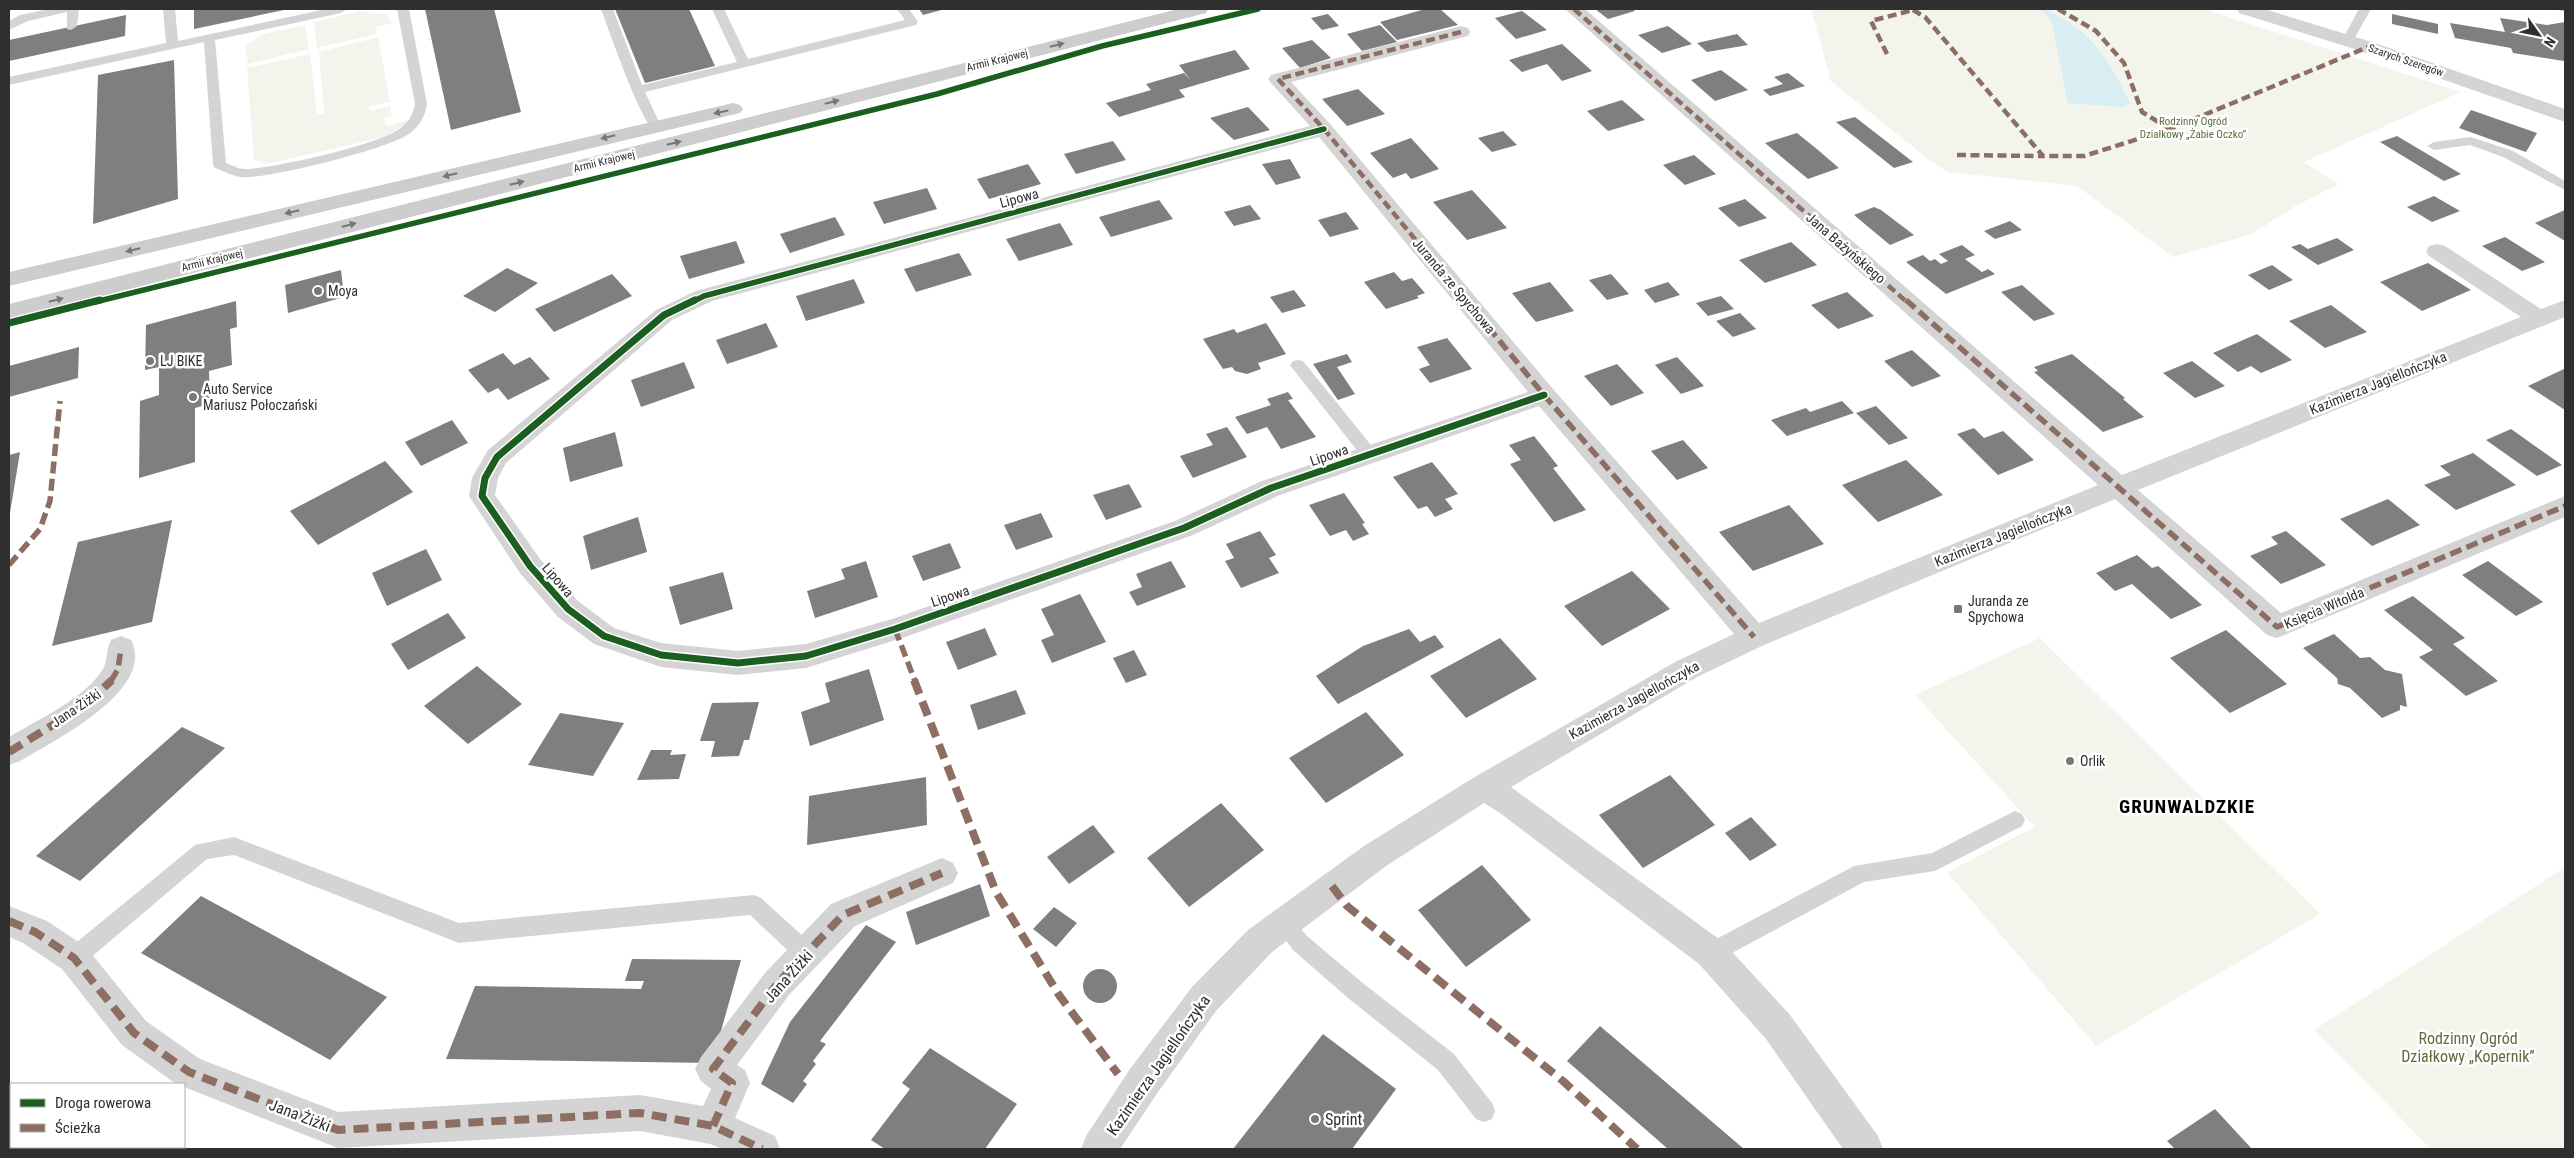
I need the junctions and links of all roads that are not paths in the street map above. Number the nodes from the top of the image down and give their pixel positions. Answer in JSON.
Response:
{"nodes":[{"id":1,"x":63,"y":9,"type":"edge"},
{"id":2,"x":73,"y":9,"type":"edge"},
{"id":3,"x":169,"y":9,"type":"edge"},
{"id":4,"x":341,"y":9,"type":"edge"},
{"id":5,"x":404,"y":9,"type":"edge"},
{"id":6,"x":607,"y":9,"type":"edge"},
{"id":7,"x":718,"y":9,"type":"edge"},
{"id":8,"x":903,"y":9,"type":"edge"},
{"id":9,"x":1199,"y":9,"type":"edge"},
{"id":10,"x":1574,"y":9,"type":"edge"},
{"id":11,"x":2246,"y":9,"type":"edge"},
{"id":12,"x":2365,"y":9,"type":"edge"},
{"id":13,"x":1115,"y":11,"type":"dead end"},
{"id":14,"x":9,"y":26,"type":"edge"},
{"id":15,"x":71,"y":26,"type":"dead end"},
{"id":16,"x":1461,"y":32,"type":"dead end"},
{"id":17,"x":210,"y":36,"type":"junction"},
{"id":18,"x":2348,"y":40,"type":"junction"},
{"id":19,"x":172,"y":44,"type":"junction"},
{"id":20,"x":744,"y":63,"type":"junction"},
{"id":21,"x":9,"y":81,"type":"edge"},
{"id":22,"x":638,"y":90,"type":"junction"},
{"id":23,"x":2565,"y":116,"type":"edge"},
{"id":24,"x":655,"y":126,"type":"junction"},
{"id":25,"x":1324,"y":129,"type":"junction"},
{"id":26,"x":2434,"y":146,"type":"dead end"},
{"id":27,"x":2565,"y":186,"type":"edge"},
{"id":28,"x":2437,"y":251,"type":"dead end"},
{"id":29,"x":9,"y":279,"type":"edge"},
{"id":30,"x":2565,"y":308,"type":"edge"},
{"id":31,"x":9,"y":312,"type":"edge"},
{"id":32,"x":2539,"y":318,"type":"junction"},
{"id":33,"x":1298,"y":365,"type":"dead end"},
{"id":34,"x":1544,"y":395,"type":"junction"},
{"id":35,"x":1368,"y":454,"type":"junction"},
{"id":36,"x":2119,"y":487,"type":"junction"},
{"id":37,"x":2565,"y":506,"type":"edge"},
{"id":38,"x":1754,"y":637,"type":"junction"},
{"id":39,"x":121,"y":648,"type":"dead end"},
{"id":40,"x":9,"y":752,"type":"edge"},
{"id":41,"x":1484,"y":787,"type":"junction"},
{"id":42,"x":2015,"y":820,"type":"dead end"},
{"id":43,"x":942,"y":873,"type":"dead end"},
{"id":44,"x":9,"y":921,"type":"edge"},
{"id":45,"x":1283,"y":923,"type":"junction"},
{"id":46,"x":807,"y":954,"type":"junction"},
{"id":47,"x":1712,"y":954,"type":"junction"},
{"id":48,"x":74,"y":958,"type":"junction"},
{"id":49,"x":1484,"y":1111,"type":"dead end"},
{"id":50,"x":713,"y":1126,"type":"junction"},
{"id":51,"x":762,"y":1149,"type":"edge"},
{"id":52,"x":1099,"y":1149,"type":"edge"},
{"id":53,"x":1865,"y":1149,"type":"edge"}],
"edges":[{"from":1,"to":14,"type":"lane"},
{"from":2,"to":15,"type":"lane"},
{"from":3,"to":19,"type":"lane"},
{"from":4,"to":17,"type":"lane"},
{"from":5,"to":17,"type":"lane"},
{"from":6,"to":22,"type":"lane"},
{"from":7,"to":20,"type":"lane"},
{"from":8,"to":20,"type":"lane"},
{"from":31,"to":9,"type":"main road","name":"Armii Krajowej","one_way":true},
{"from":10,"to":36,"type":"street","name":"Jana Bażyńskiego"},
{"from":11,"to":18,"type":"street","name":"Szarych Szeregów"},
{"from":12,"to":18,"type":"lane"},
{"from":13,"to":24,"type":"main road","name":"Armii Krajowej","one_way":true},
{"from":16,"to":25,"type":"street","name":"Juranda ze Spychowa"},
{"from":17,"to":19,"type":"lane"},
{"from":18,"to":23,"type":"street","name":"Szarych Szeregów"},
{"from":19,"to":21,"type":"lane"},
{"from":20,"to":22,"type":"lane"},
{"from":22,"to":24,"type":"lane"},
{"from":24,"to":29,"type":"main road","name":"Armii Krajowej","one_way":true},
{"from":25,"to":34,"type":"street","name":"Juranda ze Spychowa"},
{"from":25,"to":35,"type":"street","name":"Lipowa"},
{"from":26,"to":27,"type":"lane"},
{"from":28,"to":32,"type":"street"},
{"from":30,"to":32,"type":"street","name":"Kazimierza Jagiellończyka"},
{"from":32,"to":36,"type":"street","name":"Kazimierza Jagiellończyka"},
{"from":33,"to":35,"type":"lane"},
{"from":34,"to":35,"type":"street","name":"Lipowa"},
{"from":34,"to":38,"type":"street","name":"Juranda ze Spychowa"},
{"from":36,"to":37,"type":"street","name":"Księcia Witolda"},
{"from":36,"to":38,"type":"street","name":"Kazimierza Jagiellończyka"},
{"from":38,"to":41,"type":"street","name":"Kazimierza Jagiellończyka"},
{"from":39,"to":40,"type":"street","name":"Jana Żiżki"},
{"from":41,"to":45,"type":"street","name":"Kazimierza Jagiellończyka"},
{"from":41,"to":47,"type":"street"},
{"from":42,"to":47,"type":"lane"},
{"from":43,"to":46,"type":"street","name":"Jana Żiżki"},
{"from":44,"to":48,"type":"street","name":"Jana Żiżki"},
{"from":45,"to":49,"type":"lane"},
{"from":45,"to":52,"type":"street","name":"Kazimierza Jagiellończyka"},
{"from":46,"to":48,"type":"lane"},
{"from":46,"to":50,"type":"street","name":"Jana Żiżki"},
{"from":47,"to":53,"type":"street"},
{"from":48,"to":50,"type":"street","name":"Jana Żiżki"},
{"from":50,"to":51,"type":"street","name":"Jana Żiżki"}]}
